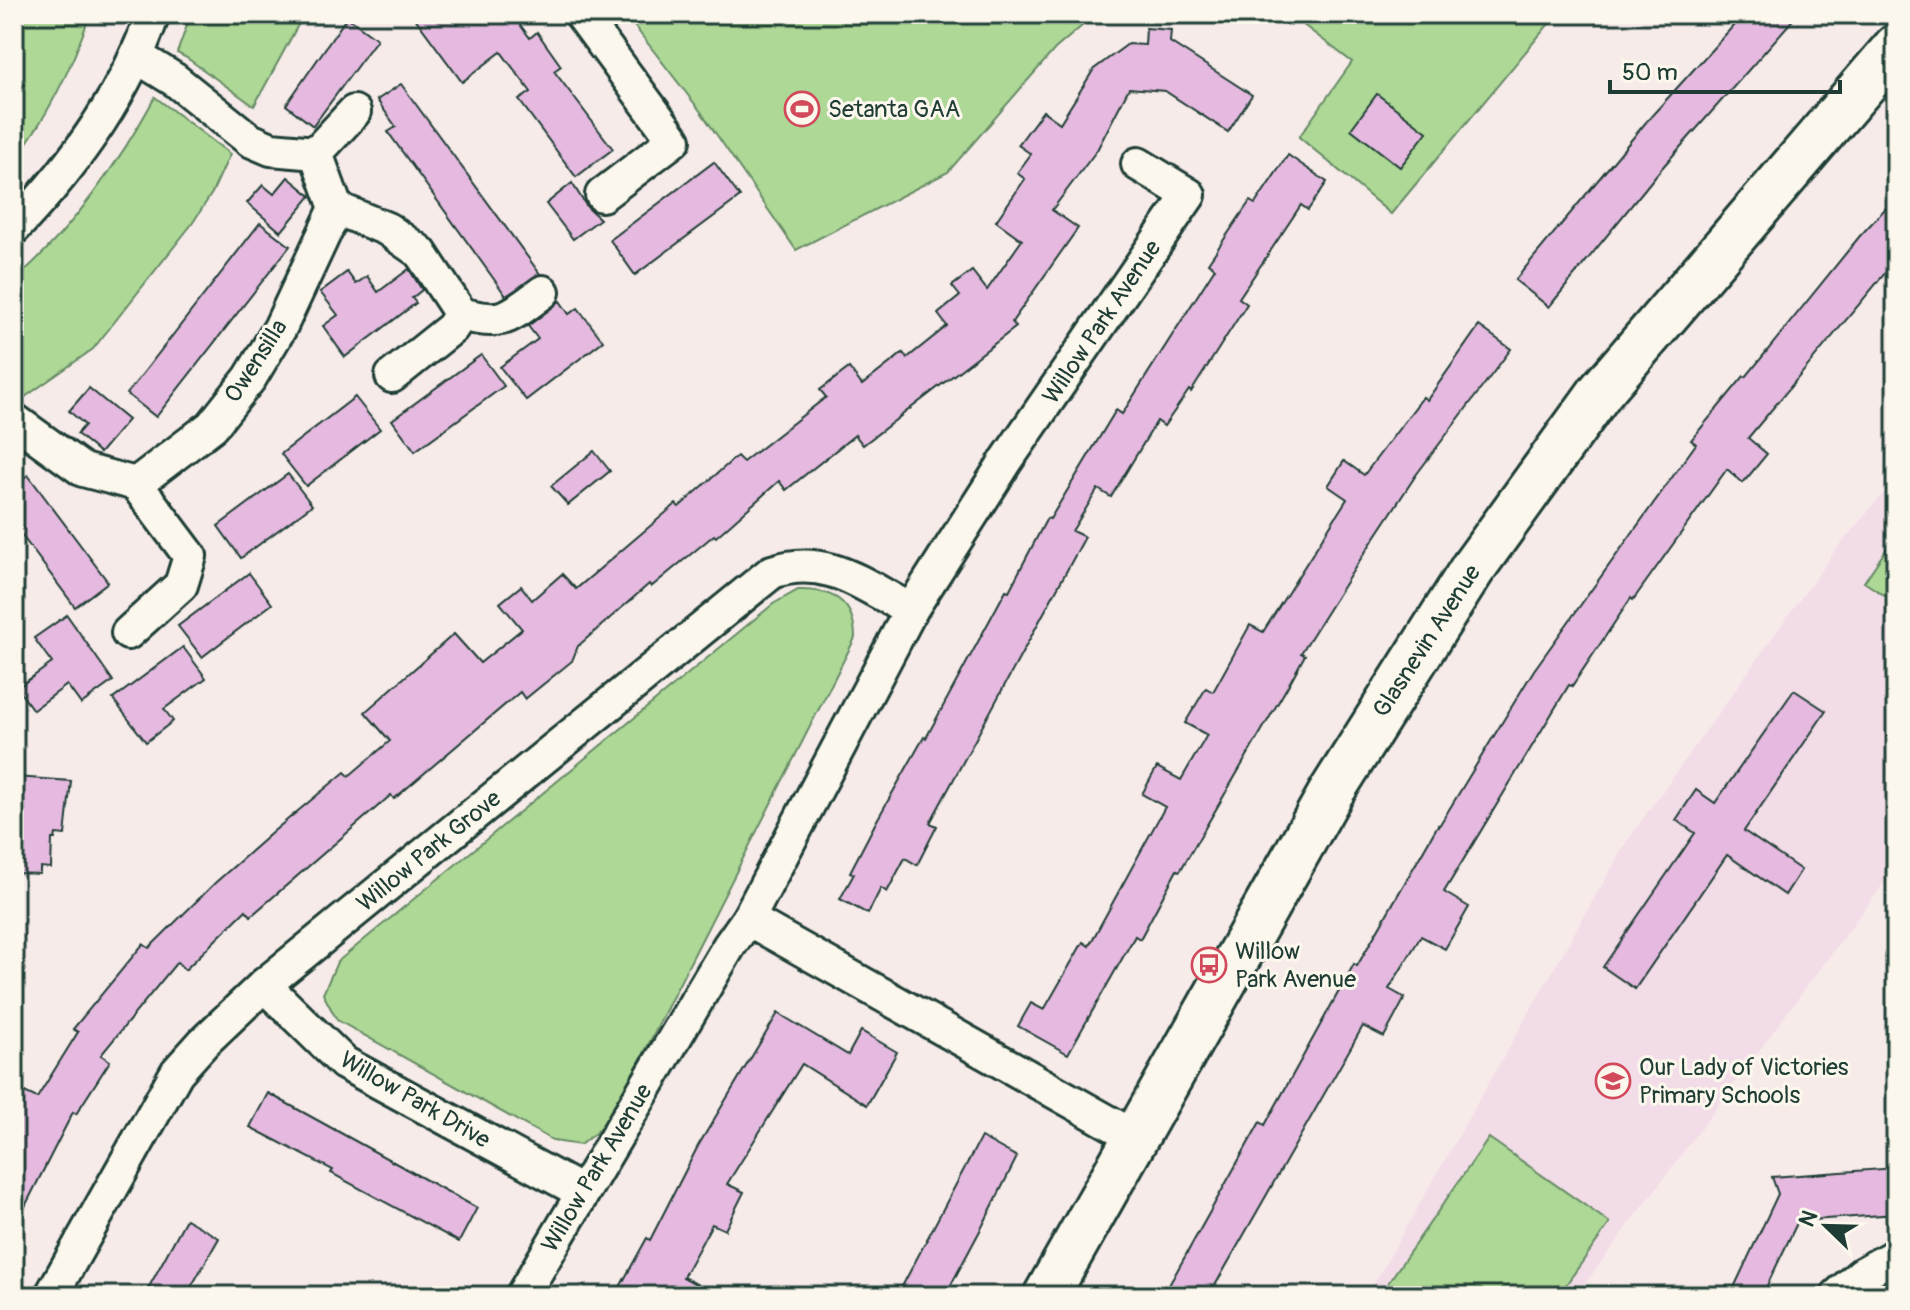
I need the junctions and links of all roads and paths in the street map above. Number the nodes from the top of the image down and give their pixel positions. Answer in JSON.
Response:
{"nodes":[{"id":1,"x":581,"y":14,"type":"edge"},
{"id":2,"x":145,"y":17,"type":"edge"},
{"id":3,"x":1896,"y":47,"type":"edge"},
{"id":4,"x":136,"y":56,"type":"junction"},
{"id":5,"x":354,"y":112,"type":"dead end"},
{"id":6,"x":316,"y":153,"type":"junction"},
{"id":7,"x":1138,"y":164,"type":"dead end"},
{"id":8,"x":602,"y":195,"type":"dead end"},
{"id":9,"x":336,"y":208,"type":"junction"},
{"id":10,"x":14,"y":228,"type":"edge"},
{"id":11,"x":543,"y":292,"type":"dead end"},
{"id":12,"x":461,"y":314,"type":"junction"},
{"id":13,"x":392,"y":376,"type":"dead end"},
{"id":14,"x":14,"y":420,"type":"edge"},
{"id":15,"x":136,"y":484,"type":"junction"},
{"id":16,"x":911,"y":610,"type":"junction"},
{"id":17,"x":128,"y":633,"type":"dead end"},
{"id":18,"x":748,"y":919,"type":"junction"},
{"id":19,"x":264,"y":985,"type":"junction"},
{"id":20,"x":1135,"y":1137,"type":"junction"},
{"id":21,"x":582,"y":1192,"type":"junction"},
{"id":22,"x":1896,"y":1255,"type":"edge"},
{"id":23,"x":51,"y":1296,"type":"edge"},
{"id":24,"x":522,"y":1296,"type":"edge"},
{"id":25,"x":1046,"y":1296,"type":"edge"},
{"id":26,"x":1837,"y":1296,"type":"edge"}],
"edges":[{"from":1,"to":8,"type":"street"},
{"from":2,"to":4,"type":"street"},
{"from":3,"to":20,"type":"main road","name":"Glasnevin Avenue"},
{"from":4,"to":6,"type":"street"},
{"from":4,"to":10,"type":"street"},
{"from":5,"to":6,"type":"street"},
{"from":6,"to":9,"type":"street"},
{"from":7,"to":16,"type":"street","name":"Willow Park Avenue"},
{"from":9,"to":12,"type":"street"},
{"from":9,"to":15,"type":"street","name":"Owensilla"},
{"from":11,"to":12,"type":"street"},
{"from":12,"to":13,"type":"street"},
{"from":14,"to":15,"type":"street"},
{"from":15,"to":17,"type":"street"},
{"from":16,"to":18,"type":"street","name":"Willow Park Avenue"},
{"from":16,"to":19,"type":"street","name":"Willow Park Grove"},
{"from":18,"to":20,"type":"street"},
{"from":18,"to":21,"type":"street","name":"Willow Park Avenue"},
{"from":19,"to":21,"type":"street","name":"Willow Park Drive"},
{"from":19,"to":23,"type":"street","name":"Willow Park Grove"},
{"from":20,"to":25,"type":"main road","name":"Glasnevin Avenue"},
{"from":21,"to":24,"type":"street","name":"Willow Park Avenue"},
{"from":22,"to":26,"type":"street"}]}
